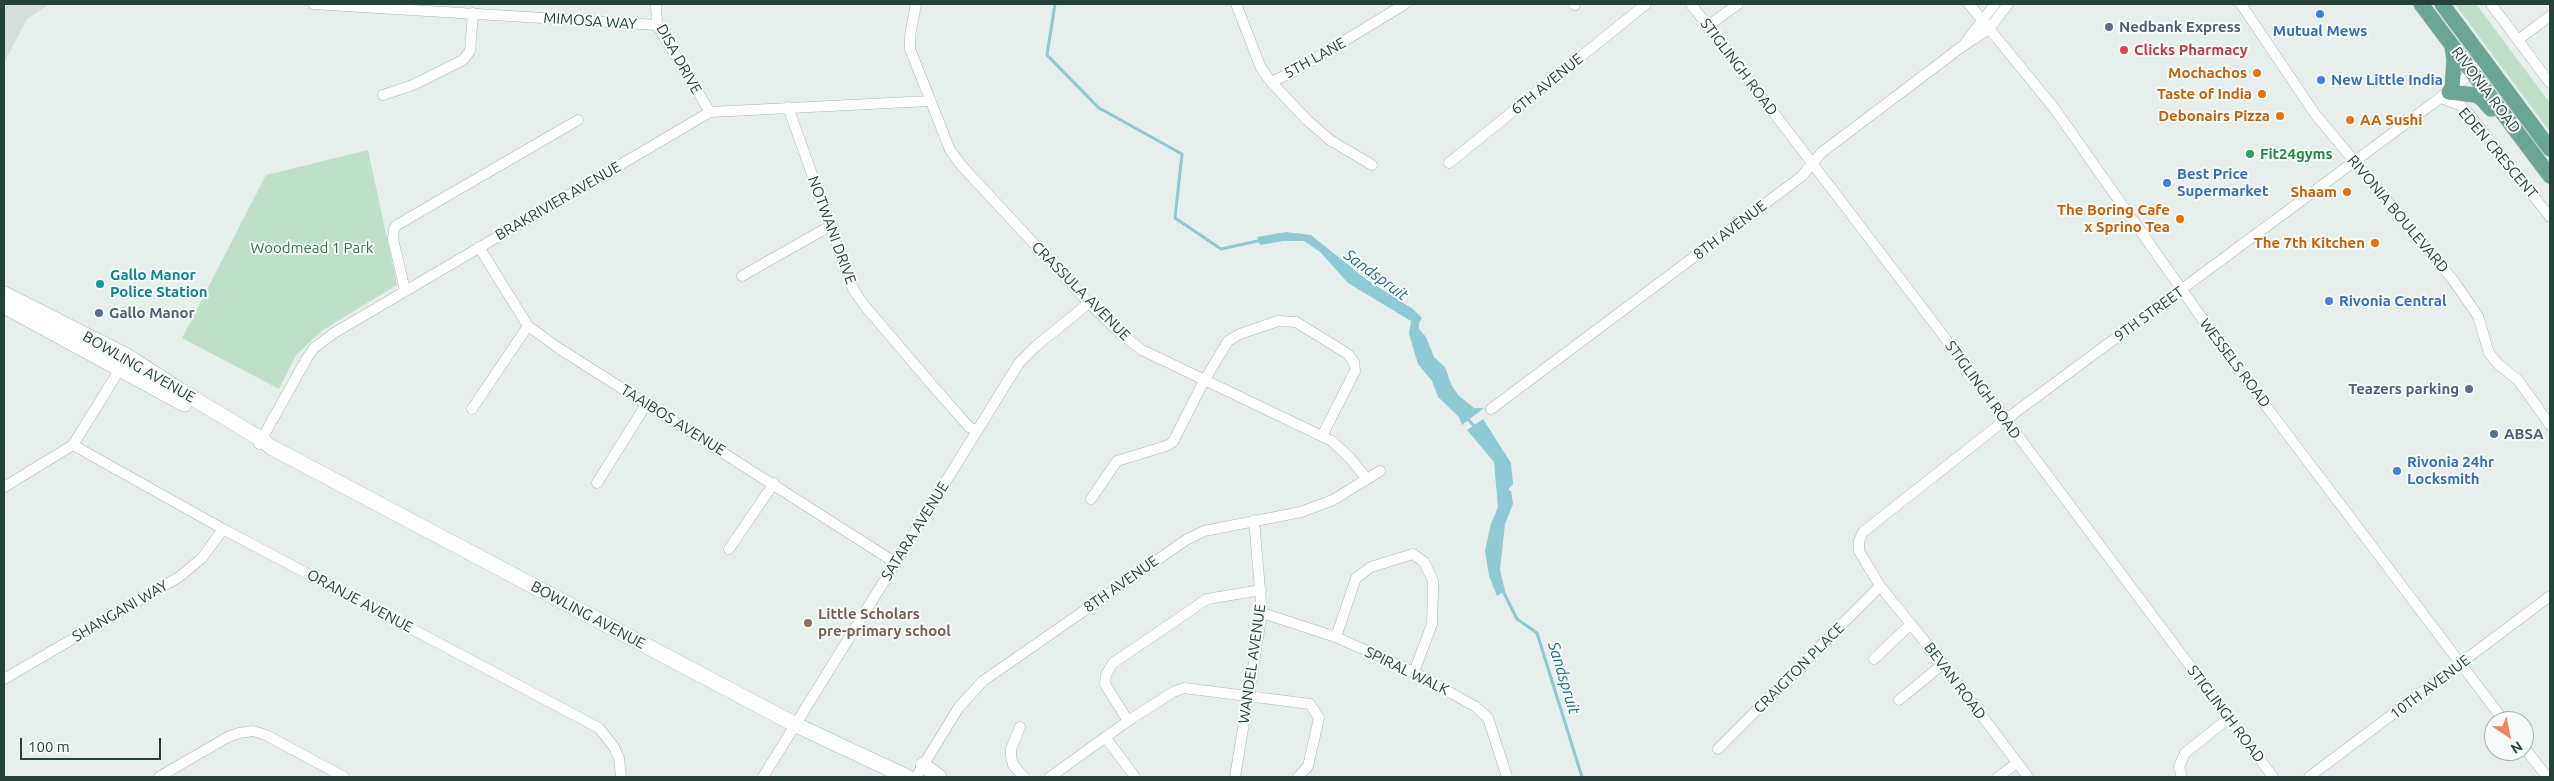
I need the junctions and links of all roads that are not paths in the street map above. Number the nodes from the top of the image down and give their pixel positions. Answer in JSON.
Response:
{"nodes":[{"id":1,"x":313,"y":4,"type":"edge"},
{"id":2,"x":656,"y":4,"type":"edge"},
{"id":3,"x":916,"y":4,"type":"edge"},
{"id":4,"x":1236,"y":4,"type":"edge"},
{"id":5,"x":1405,"y":4,"type":"edge"},
{"id":6,"x":1646,"y":4,"type":"edge"},
{"id":7,"x":1691,"y":4,"type":"edge"},
{"id":8,"x":1738,"y":4,"type":"edge"},
{"id":9,"x":1969,"y":4,"type":"edge"},
{"id":10,"x":1995,"y":4,"type":"edge"},
{"id":11,"x":2008,"y":4,"type":"edge"},
{"id":12,"x":2241,"y":4,"type":"edge"},
{"id":13,"x":2421,"y":4,"type":"edge"},
{"id":14,"x":2442,"y":4,"type":"edge"},
{"id":15,"x":2491,"y":4,"type":"edge"},
{"id":16,"x":473,"y":13,"type":"junction"},
{"id":17,"x":2550,"y":16,"type":"edge"},
{"id":18,"x":1982,"y":21,"type":"junction"},
{"id":19,"x":657,"y":25,"type":"junction"},
{"id":20,"x":1708,"y":26,"type":"junction"},
{"id":21,"x":1989,"y":29,"type":"junction"},
{"id":22,"x":2518,"y":40,"type":"junction"},
{"id":23,"x":2451,"y":44,"type":"junction"},
{"id":24,"x":1964,"y":45,"type":"junction"},
{"id":25,"x":2485,"y":62,"type":"junction"},
{"id":26,"x":2472,"y":72,"type":"junction"},
{"id":27,"x":1271,"y":82,"type":"junction"},
{"id":28,"x":2550,"y":83,"type":"edge"},
{"id":29,"x":2447,"y":93,"type":"junction"},
{"id":30,"x":383,"y":95,"type":"dead end"},
{"id":31,"x":930,"y":101,"type":"junction"},
{"id":32,"x":788,"y":107,"type":"junction"},
{"id":33,"x":710,"y":112,"type":"junction"},
{"id":34,"x":578,"y":120,"type":"dead end"},
{"id":35,"x":2550,"y":149,"type":"edge"},
{"id":36,"x":2535,"y":155,"type":"junction"},
{"id":37,"x":2354,"y":161,"type":"junction"},
{"id":38,"x":1449,"y":163,"type":"dead end"},
{"id":39,"x":1812,"y":164,"type":"junction"},
{"id":40,"x":1372,"y":165,"type":"dead end"},
{"id":41,"x":2550,"y":176,"type":"edge"},
{"id":42,"x":2550,"y":217,"type":"edge"},
{"id":43,"x":830,"y":226,"type":"junction"},
{"id":44,"x":479,"y":247,"type":"junction"},
{"id":45,"x":742,"y":276,"type":"dead end"},
{"id":46,"x":405,"y":290,"type":"junction"},
{"id":47,"x":2181,"y":291,"type":"junction"},
{"id":48,"x":4,"y":294,"type":"edge"},
{"id":49,"x":1089,"y":303,"type":"junction"},
{"id":50,"x":4,"y":306,"type":"edge"},
{"id":51,"x":528,"y":326,"type":"junction"},
{"id":52,"x":127,"y":356,"type":"junction"},
{"id":53,"x":119,"y":370,"type":"junction"},
{"id":54,"x":1204,"y":381,"type":"junction"},
{"id":55,"x":647,"y":403,"type":"junction"},
{"id":56,"x":472,"y":409,"type":"dead end"},
{"id":57,"x":1491,"y":409,"type":"dead end"},
{"id":58,"x":2005,"y":420,"type":"junction"},
{"id":59,"x":2550,"y":425,"type":"edge"},
{"id":60,"x":977,"y":432,"type":"junction"},
{"id":61,"x":1322,"y":436,"type":"junction"},
{"id":62,"x":264,"y":443,"type":"junction"},
{"id":63,"x":73,"y":444,"type":"junction"},
{"id":64,"x":1380,"y":471,"type":"dead end"},
{"id":65,"x":1367,"y":479,"type":"junction"},
{"id":66,"x":5,"y":483,"type":"edge"},
{"id":67,"x":597,"y":483,"type":"dead end"},
{"id":68,"x":774,"y":483,"type":"junction"},
{"id":69,"x":1091,"y":499,"type":"dead end"},
{"id":70,"x":1254,"y":520,"type":"junction"},
{"id":71,"x":224,"y":529,"type":"junction"},
{"id":72,"x":729,"y":549,"type":"dead end"},
{"id":73,"x":896,"y":563,"type":"junction"},
{"id":74,"x":1880,"y":586,"type":"junction"},
{"id":75,"x":1261,"y":590,"type":"junction"},
{"id":76,"x":2550,"y":596,"type":"edge"},
{"id":77,"x":1262,"y":613,"type":"junction"},
{"id":78,"x":1911,"y":624,"type":"junction"},
{"id":79,"x":1336,"y":637,"type":"junction"},
{"id":80,"x":1874,"y":659,"type":"dead end"},
{"id":81,"x":1943,"y":664,"type":"junction"},
{"id":82,"x":2461,"y":664,"type":"junction"},
{"id":83,"x":1414,"y":672,"type":"junction"},
{"id":84,"x":4,"y":678,"type":"edge"},
{"id":85,"x":1248,"y":696,"type":"junction"},
{"id":86,"x":1899,"y":700,"type":"dead end"},
{"id":87,"x":2496,"y":711,"type":"edge"},
{"id":88,"x":2229,"y":718,"type":"junction"},
{"id":89,"x":1128,"y":721,"type":"junction"},
{"id":90,"x":794,"y":724,"type":"junction"},
{"id":91,"x":1020,"y":727,"type":"dead end"},
{"id":92,"x":1105,"y":737,"type":"junction"},
{"id":93,"x":1718,"y":749,"type":"dead end"},
{"id":94,"x":2534,"y":760,"type":"edge"},
{"id":95,"x":2017,"y":763,"type":"junction"},
{"id":96,"x":920,"y":771,"type":"edge"},
{"id":97,"x":159,"y":777,"type":"edge"},
{"id":98,"x":344,"y":777,"type":"edge"},
{"id":99,"x":621,"y":777,"type":"edge"},
{"id":100,"x":763,"y":777,"type":"edge"},
{"id":101,"x":907,"y":777,"type":"edge"},
{"id":102,"x":939,"y":777,"type":"edge"},
{"id":103,"x":1024,"y":777,"type":"edge"},
{"id":104,"x":1050,"y":777,"type":"edge"},
{"id":105,"x":1135,"y":777,"type":"edge"},
{"id":106,"x":1235,"y":777,"type":"edge"},
{"id":107,"x":1298,"y":777,"type":"edge"},
{"id":108,"x":1507,"y":777,"type":"edge"},
{"id":109,"x":1998,"y":777,"type":"edge"},
{"id":110,"x":2028,"y":777,"type":"edge"},
{"id":111,"x":2182,"y":777,"type":"edge"},
{"id":112,"x":2273,"y":777,"type":"edge"},
{"id":113,"x":2310,"y":777,"type":"edge"},
{"id":114,"x":2547,"y":777,"type":"edge"}],
"edges":[{"from":1,"to":16,"type":"street","name":"MIMOSA WAY"},
{"from":2,"to":19,"type":"street","name":"DISA DRIVE"},
{"from":3,"to":31,"type":"street","name":"CRASSULA AVENUE"},
{"from":4,"to":27,"type":"street","name":"5TH LANE"},
{"from":5,"to":27,"type":"street","name":"5TH LANE"},
{"from":6,"to":38,"type":"street","name":"6TH AVENUE"},
{"from":7,"to":20,"type":"street","name":"STIGLINGH ROAD"},
{"from":8,"to":20,"type":"street"},
{"from":9,"to":18,"type":"street","name":"WESSELS ROAD"},
{"from":10,"to":18,"type":"street","name":"8TH AVENUE"},
{"from":11,"to":21,"type":"street"},
{"from":12,"to":37,"type":"street","name":"RIVONIA BOULEVARD"},
{"from":13,"to":23,"type":"main road","name":"RIVONIA ROAD"},
{"from":14,"to":25,"type":"main road","name":"RIVONIA ROAD"},
{"from":15,"to":22,"type":"street"},
{"from":16,"to":19,"type":"street","name":"MIMOSA WAY"},
{"from":16,"to":30,"type":"street"},
{"from":17,"to":22,"type":"street"},
{"from":18,"to":21,"type":"street","name":"WESSELS ROAD"},
{"from":18,"to":24,"type":"street","name":"8TH AVENUE"},
{"from":19,"to":33,"type":"street","name":"DISA DRIVE"},
{"from":20,"to":39,"type":"street","name":"STIGLINGH ROAD"},
{"from":21,"to":24,"type":"street","name":"8TH AVENUE"},
{"from":21,"to":47,"type":"street","name":"WESSELS ROAD"},
{"from":22,"to":28,"type":"street"},
{"from":23,"to":26,"type":"main road","name":"RIVONIA ROAD"},
{"from":23,"to":29,"type":"main road"},
{"from":24,"to":39,"type":"street","name":"8TH AVENUE"},
{"from":25,"to":26,"type":"street","name":"9TH STREET"},
{"from":25,"to":35,"type":"main road","name":"RIVONIA ROAD"},
{"from":26,"to":29,"type":"street","name":"9TH STREET"},
{"from":26,"to":36,"type":"main road","name":"RIVONIA ROAD"},
{"from":27,"to":40,"type":"street"},
{"from":29,"to":36,"type":"main road"},
{"from":29,"to":37,"type":"street","name":"9TH STREET"},
{"from":29,"to":42,"type":"street","name":"EDEN CRESCENT"},
{"from":31,"to":32,"type":"street","name":"BRAKRIVIER AVENUE"},
{"from":31,"to":49,"type":"street","name":"CRASSULA AVENUE"},
{"from":32,"to":33,"type":"street","name":"BRAKRIVIER AVENUE"},
{"from":32,"to":43,"type":"street","name":"NOTWANI DRIVE"},
{"from":33,"to":44,"type":"street","name":"BRAKRIVIER AVENUE"},
{"from":34,"to":46,"type":"street"},
{"from":36,"to":41,"type":"main road","name":"RIVONIA ROAD"},
{"from":37,"to":47,"type":"street","name":"9TH STREET"},
{"from":37,"to":59,"type":"street","name":"RIVONIA BOULEVARD"},
{"from":39,"to":57,"type":"street","name":"8TH AVENUE"},
{"from":39,"to":58,"type":"street","name":"STIGLINGH ROAD"},
{"from":43,"to":45,"type":"street"},
{"from":43,"to":60,"type":"street","name":"NOTWANI DRIVE"},
{"from":44,"to":46,"type":"street","name":"BRAKRIVIER AVENUE"},
{"from":44,"to":51,"type":"street","name":"TAAIBOS AVENUE"},
{"from":46,"to":62,"type":"street","name":"BRAKRIVIER AVENUE"},
{"from":47,"to":58,"type":"street","name":"9TH STREET"},
{"from":47,"to":82,"type":"street","name":"WESSELS ROAD"},
{"from":48,"to":52,"type":"main road","name":"BOWLING AVENUE"},
{"from":49,"to":54,"type":"street","name":"CRASSULA AVENUE"},
{"from":49,"to":60,"type":"street","name":"SATARA AVENUE"},
{"from":50,"to":53,"type":"main road","name":"BOWLING AVENUE"},
{"from":51,"to":55,"type":"street","name":"TAAIBOS AVENUE"},
{"from":51,"to":56,"type":"street"},
{"from":52,"to":53,"type":"street"},
{"from":52,"to":62,"type":"main road","name":"BOWLING AVENUE"},
{"from":53,"to":62,"type":"main road","name":"BOWLING AVENUE"},
{"from":53,"to":63,"type":"street"},
{"from":54,"to":61,"type":"street","name":"CRASSULA AVENUE"},
{"from":54,"to":61,"type":"street"},
{"from":54,"to":69,"type":"street"},
{"from":55,"to":67,"type":"street"},
{"from":55,"to":68,"type":"street","name":"TAAIBOS AVENUE"},
{"from":58,"to":74,"type":"street","name":"9TH STREET"},
{"from":58,"to":88,"type":"street","name":"STIGLINGH ROAD"},
{"from":60,"to":73,"type":"street","name":"SATARA AVENUE"},
{"from":61,"to":65,"type":"street","name":"CRASSULA AVENUE"},
{"from":62,"to":90,"type":"main road","name":"BOWLING AVENUE"},
{"from":63,"to":66,"type":"street"},
{"from":63,"to":71,"type":"street","name":"ORANJE AVENUE"},
{"from":64,"to":65,"type":"street","name":"8TH AVENUE"},
{"from":65,"to":70,"type":"street","name":"8TH AVENUE"},
{"from":68,"to":72,"type":"street"},
{"from":68,"to":73,"type":"street","name":"TAAIBOS AVENUE"},
{"from":70,"to":75,"type":"street","name":"WANDEL AVENUE"},
{"from":70,"to":96,"type":"street","name":"8TH AVENUE"},
{"from":71,"to":84,"type":"street","name":"SHANGANI WAY"},
{"from":71,"to":99,"type":"street","name":"ORANJE AVENUE"},
{"from":73,"to":90,"type":"street","name":"SATARA AVENUE"},
{"from":74,"to":78,"type":"street","name":"BEVAN ROAD"},
{"from":74,"to":93,"type":"street","name":"CRAIGTON PLACE"},
{"from":75,"to":77,"type":"street","name":"WANDEL AVENUE"},
{"from":75,"to":89,"type":"street"},
{"from":76,"to":82,"type":"street","name":"10TH AVENUE"},
{"from":77,"to":79,"type":"street","name":"SPIRAL WALK"},
{"from":77,"to":85,"type":"street","name":"WANDEL AVENUE"},
{"from":78,"to":80,"type":"street"},
{"from":78,"to":81,"type":"street","name":"BEVAN ROAD"},
{"from":79,"to":83,"type":"street","name":"SPIRAL WALK"},
{"from":79,"to":83,"type":"street"},
{"from":81,"to":86,"type":"street"},
{"from":81,"to":95,"type":"street","name":"BEVAN ROAD"},
{"from":82,"to":87,"type":"street","name":"WESSELS ROAD"},
{"from":82,"to":113,"type":"street","name":"10TH AVENUE"},
{"from":83,"to":108,"type":"street","name":"SPIRAL WALK"},
{"from":85,"to":89,"type":"street"},
{"from":85,"to":106,"type":"street","name":"WANDEL AVENUE"},
{"from":85,"to":107,"type":"street"},
{"from":88,"to":111,"type":"street"},
{"from":88,"to":112,"type":"street","name":"STIGLINGH ROAD"},
{"from":89,"to":92,"type":"street"},
{"from":90,"to":100,"type":"street","name":"SATARA AVENUE"},
{"from":90,"to":101,"type":"main road","name":"BOWLING AVENUE"},
{"from":91,"to":103,"type":"street"},
{"from":92,"to":104,"type":"street"},
{"from":92,"to":105,"type":"street"},
{"from":94,"to":114,"type":"street"},
{"from":95,"to":109,"type":"street"},
{"from":95,"to":110,"type":"street","name":"BEVAN ROAD"},
{"from":96,"to":102,"type":"main road"},
{"from":97,"to":98,"type":"street"}]}
